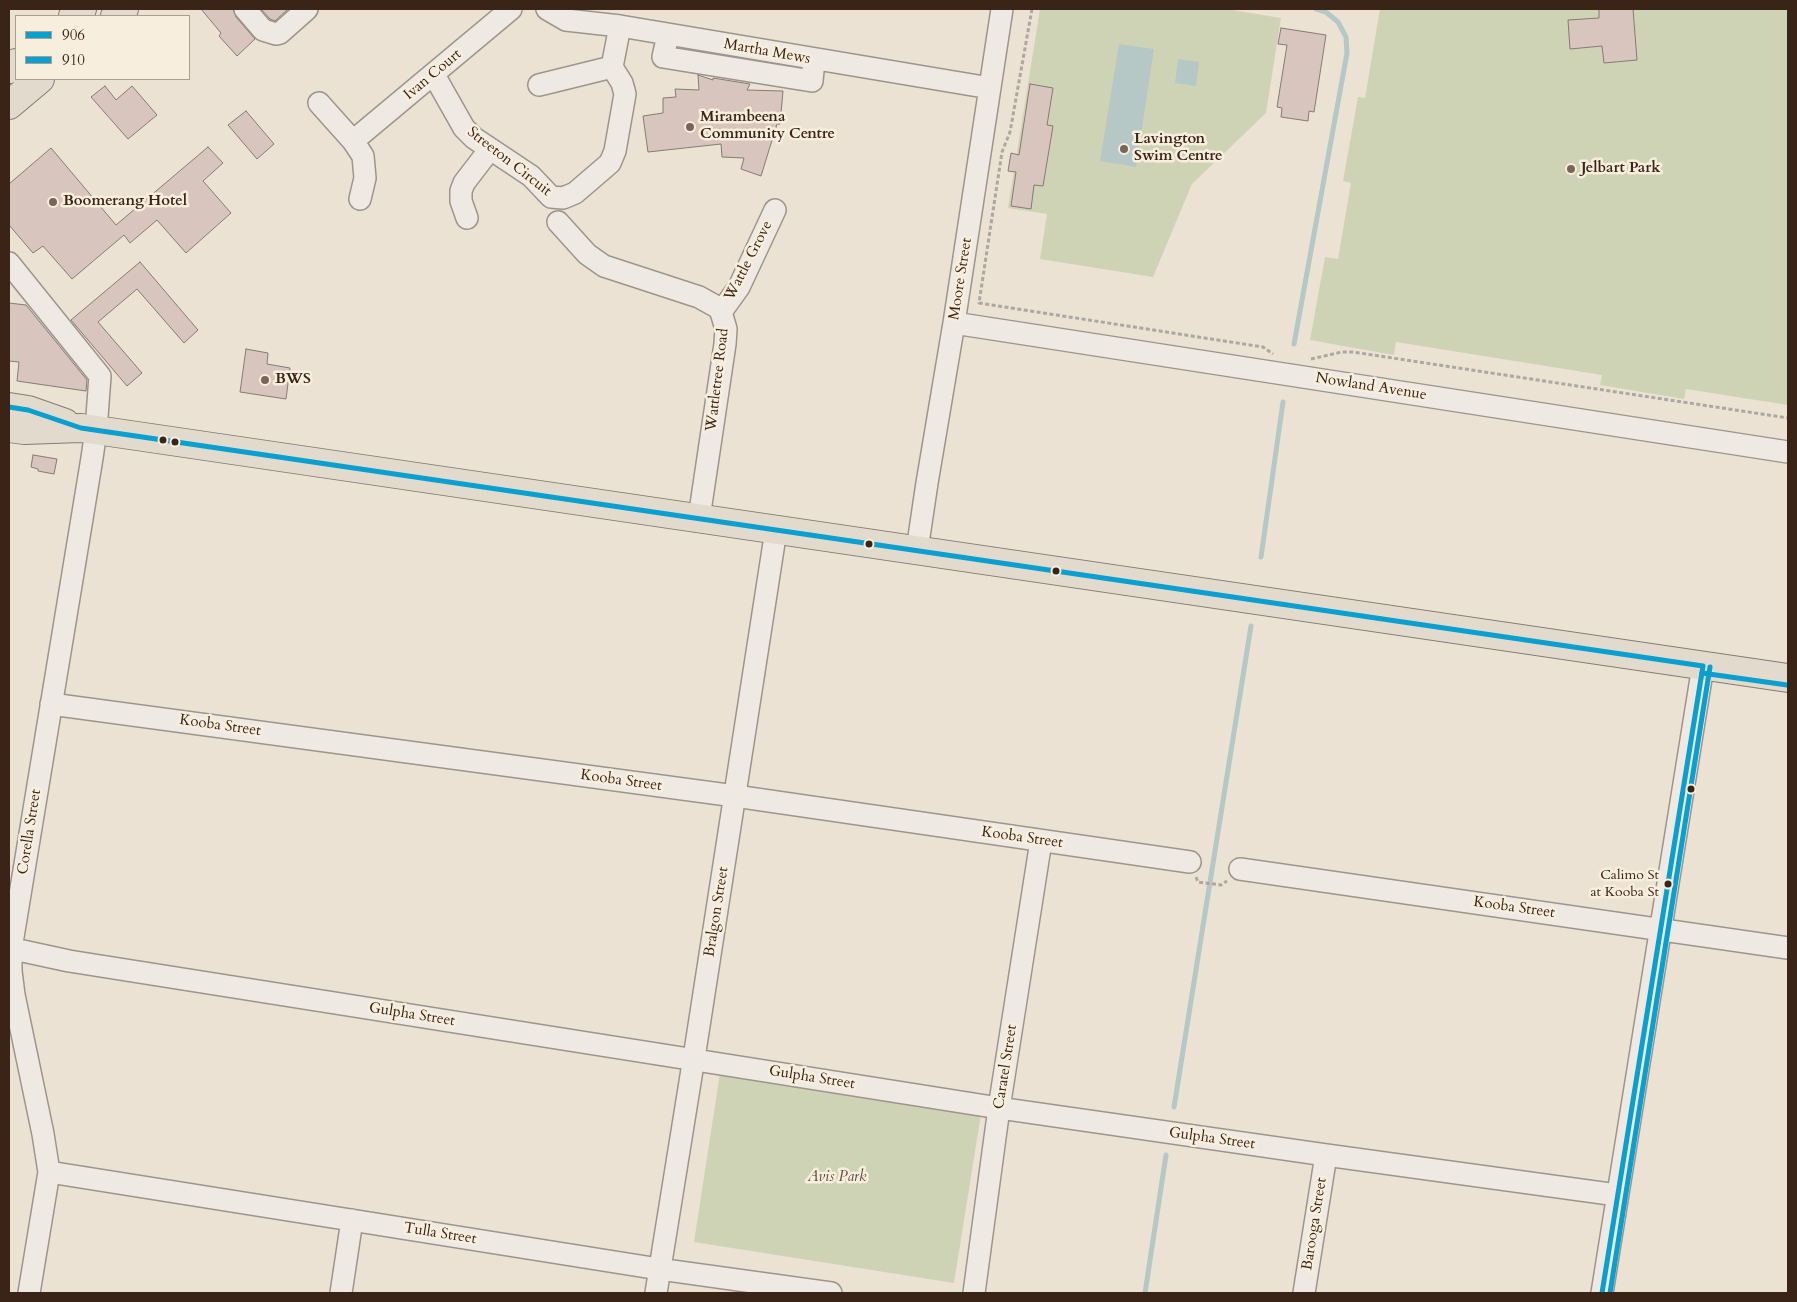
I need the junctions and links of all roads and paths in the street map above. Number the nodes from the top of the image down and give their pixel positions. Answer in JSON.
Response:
{"nodes":[{"id":1,"x":245,"y":9,"type":"edge"},
{"id":2,"x":307,"y":9,"type":"edge"},
{"id":3,"x":511,"y":9,"type":"edge"},
{"id":4,"x":547,"y":9,"type":"edge"},
{"id":5,"x":1002,"y":9,"type":"edge"},
{"id":6,"x":1032,"y":9,"type":"edge"},
{"id":7,"x":620,"y":26,"type":"junction"},
{"id":8,"x":612,"y":67,"type":"junction"},
{"id":9,"x":434,"y":74,"type":"junction"},
{"id":10,"x":18,"y":80,"type":"edge"},
{"id":11,"x":539,"y":85,"type":"dead end"},
{"id":12,"x":990,"y":88,"type":"junction"},
{"id":13,"x":319,"y":103,"type":"dead end"},
{"id":14,"x":9,"y":106,"type":"edge"},
{"id":15,"x":354,"y":141,"type":"junction"},
{"id":16,"x":490,"y":149,"type":"junction"},
{"id":17,"x":360,"y":199,"type":"dead end"},
{"id":18,"x":775,"y":210,"type":"dead end"},
{"id":19,"x":466,"y":218,"type":"dead end"},
{"id":20,"x":558,"y":222,"type":"dead end"},
{"id":21,"x":9,"y":263,"type":"edge"},
{"id":22,"x":722,"y":312,"type":"junction"},
{"id":23,"x":954,"y":323,"type":"junction"},
{"id":24,"x":1275,"y":355,"type":"dead end"},
{"id":25,"x":1308,"y":359,"type":"dead end"},
{"id":26,"x":9,"y":407,"type":"edge"},
{"id":27,"x":1788,"y":418,"type":"edge"},
{"id":28,"x":9,"y":428,"type":"edge"},
{"id":29,"x":89,"y":429,"type":"junction"},
{"id":30,"x":1788,"y":452,"type":"edge"},
{"id":31,"x":698,"y":518,"type":"junction"},
{"id":32,"x":776,"y":530,"type":"junction"},
{"id":33,"x":917,"y":550,"type":"junction"},
{"id":34,"x":1703,"y":666,"type":"junction"},
{"id":35,"x":1788,"y":678,"type":"edge"},
{"id":36,"x":51,"y":704,"type":"junction"},
{"id":37,"x":735,"y":796,"type":"junction"},
{"id":38,"x":1041,"y":841,"type":"junction"},
{"id":39,"x":1190,"y":862,"type":"dead end"},
{"id":40,"x":1240,"y":869,"type":"dead end"},
{"id":41,"x":1203,"y":883,"type":"dead end"},
{"id":42,"x":1218,"y":885,"type":"dead end"},
{"id":43,"x":1662,"y":929,"type":"junction"},
{"id":44,"x":10,"y":948,"type":"edge"},
{"id":45,"x":1788,"y":948,"type":"edge"},
{"id":46,"x":694,"y":1059,"type":"junction"},
{"id":47,"x":999,"y":1108,"type":"junction"},
{"id":48,"x":1326,"y":1155,"type":"junction"},
{"id":49,"x":48,"y":1172,"type":"junction"},
{"id":50,"x":1617,"y":1195,"type":"junction"},
{"id":51,"x":352,"y":1220,"type":"junction"},
{"id":52,"x":659,"y":1269,"type":"junction"},
{"id":53,"x":29,"y":1293,"type":"edge"},
{"id":54,"x":341,"y":1293,"type":"edge"},
{"id":55,"x":656,"y":1293,"type":"edge"},
{"id":56,"x":831,"y":1293,"type":"edge"},
{"id":57,"x":974,"y":1293,"type":"edge"},
{"id":58,"x":1304,"y":1293,"type":"edge"},
{"id":59,"x":1602,"y":1293,"type":"edge"}],
"edges":[{"from":1,"to":2,"type":"street"},
{"from":3,"to":9,"type":"street","name":"Ivan Court"},
{"from":4,"to":7,"type":"street"},
{"from":5,"to":12,"type":"street","name":"Moore Street"},
{"from":6,"to":24,"type":"path"},
{"from":7,"to":8,"type":"street"},
{"from":7,"to":12,"type":"street","name":"Martha Mews"},
{"from":8,"to":11,"type":"street"},
{"from":8,"to":16,"type":"street","name":"Streeton Circuit"},
{"from":9,"to":15,"type":"street","name":"Ivan Court"},
{"from":9,"to":16,"type":"street","name":"Streeton Circuit"},
{"from":10,"to":14,"type":"main road"},
{"from":12,"to":23,"type":"street","name":"Moore Street"},
{"from":13,"to":15,"type":"street"},
{"from":15,"to":17,"type":"street"},
{"from":16,"to":19,"type":"street"},
{"from":18,"to":22,"type":"street","name":"Wattle Grove"},
{"from":20,"to":22,"type":"street","name":"Wattletree Road"},
{"from":21,"to":29,"type":"street","name":"Corella Street"},
{"from":22,"to":31,"type":"street","name":"Wattletree Road"},
{"from":23,"to":30,"type":"street","name":"Nowland Avenue"},
{"from":23,"to":33,"type":"street","name":"Moore Street"},
{"from":25,"to":27,"type":"path"},
{"from":26,"to":29,"type":"main road"},
{"from":28,"to":29,"type":"main road"},
{"from":29,"to":31,"type":"main road"},
{"from":29,"to":36,"type":"street","name":"Corella Street"},
{"from":31,"to":32,"type":"main road"},
{"from":32,"to":33,"type":"main road"},
{"from":32,"to":37,"type":"street","name":"Bralgon Street"},
{"from":33,"to":34,"type":"main road"},
{"from":34,"to":35,"type":"main road"},
{"from":34,"to":43,"type":"street"},
{"from":36,"to":37,"type":"street","name":"Kooba Street"},
{"from":36,"to":44,"type":"street","name":"Corella Street"},
{"from":37,"to":38,"type":"street","name":"Kooba Street"},
{"from":37,"to":46,"type":"street","name":"Bralgon Street"},
{"from":38,"to":39,"type":"street","name":"Kooba Street"},
{"from":38,"to":47,"type":"street","name":"Caratel Street"},
{"from":40,"to":43,"type":"street","name":"Kooba Street"},
{"from":41,"to":42,"type":"path"},
{"from":43,"to":45,"type":"street","name":"Kooba Street"},
{"from":43,"to":50,"type":"street"},
{"from":44,"to":46,"type":"street","name":"Gulpha Street"},
{"from":44,"to":49,"type":"street","name":"Corella Street"},
{"from":46,"to":47,"type":"street","name":"Gulpha Street"},
{"from":46,"to":52,"type":"street","name":"Bralgon Street"},
{"from":47,"to":48,"type":"street","name":"Gulpha Street"},
{"from":47,"to":57,"type":"street","name":"Caratel Street"},
{"from":48,"to":50,"type":"street","name":"Gulpha Street"},
{"from":48,"to":58,"type":"street","name":"Barooga Street"},
{"from":49,"to":51,"type":"street","name":"Tulla Street"},
{"from":49,"to":53,"type":"street","name":"Corella Street"},
{"from":50,"to":59,"type":"street"},
{"from":51,"to":52,"type":"street","name":"Tulla Street"},
{"from":51,"to":54,"type":"street"},
{"from":52,"to":55,"type":"street","name":"Bralgon Street"},
{"from":52,"to":56,"type":"street","name":"Tulla Street"}]}
